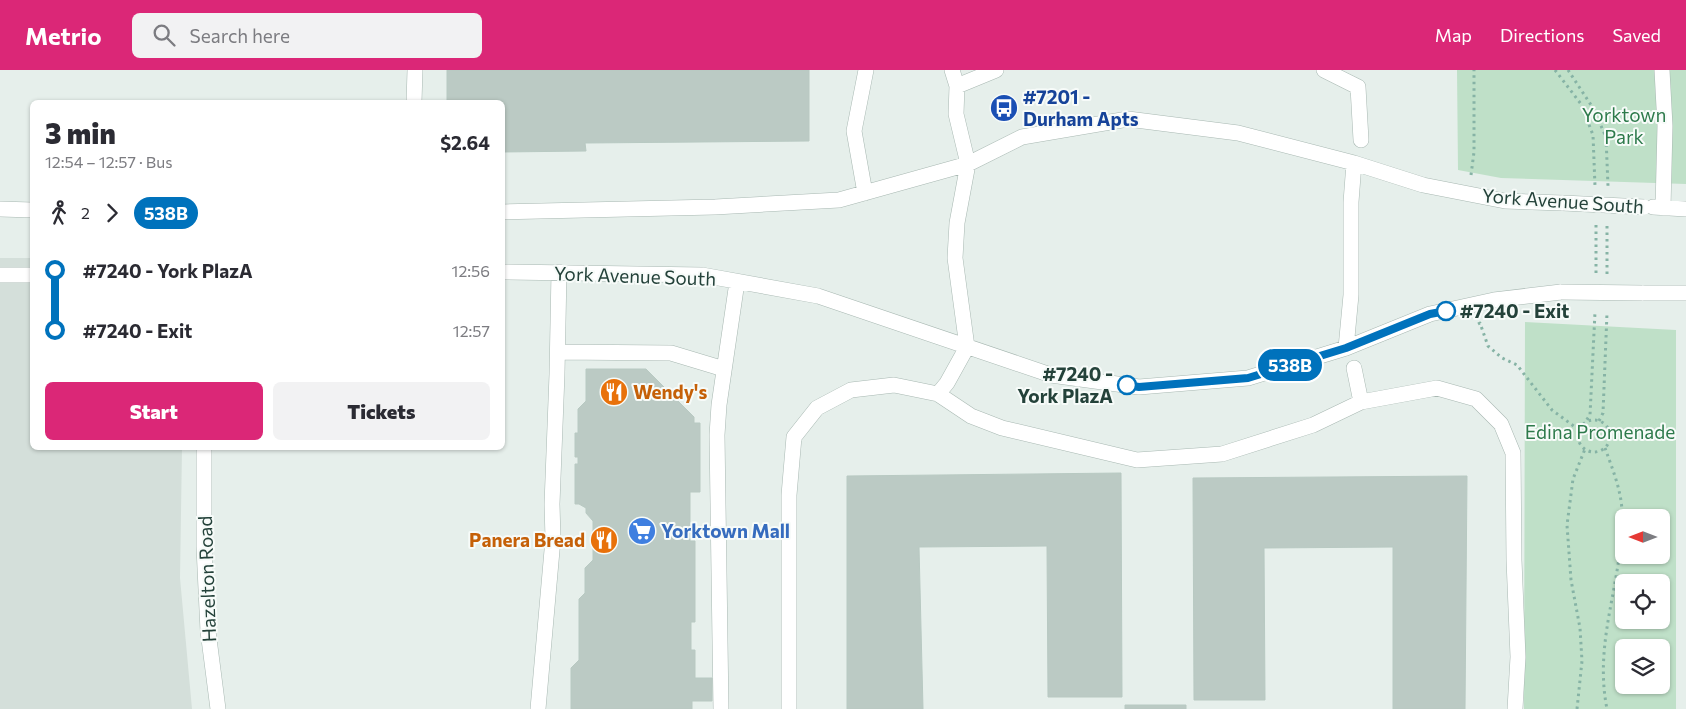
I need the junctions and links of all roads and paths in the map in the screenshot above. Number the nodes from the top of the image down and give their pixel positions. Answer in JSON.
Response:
{"nodes":[{"id":1,"x":415,"y":70,"type":"edge"},
{"id":2,"x":866,"y":70,"type":"edge"},
{"id":3,"x":952,"y":70,"type":"edge"},
{"id":4,"x":996,"y":70,"type":"edge"},
{"id":5,"x":1324,"y":70,"type":"edge"},
{"id":6,"x":1474,"y":70,"type":"edge"},
{"id":7,"x":1555,"y":70,"type":"edge"},
{"id":8,"x":1568,"y":70,"type":"edge"},
{"id":9,"x":1662,"y":70,"type":"edge"},
{"id":10,"x":958,"y":86,"type":"junction"},
{"id":11,"x":414,"y":100,"type":"edge"},
{"id":12,"x":1361,"y":140,"type":"dead end"},
{"id":13,"x":1354,"y":163,"type":"junction"},
{"id":14,"x":968,"y":164,"type":"junction"},
{"id":15,"x":1471,"y":176,"type":"dead end"},
{"id":16,"x":1608,"y":187,"type":"dead end"},
{"id":17,"x":1595,"y":190,"type":"dead end"},
{"id":18,"x":865,"y":193,"type":"junction"},
{"id":19,"x":1663,"y":208,"type":"junction"},
{"id":20,"x":0,"y":209,"type":"edge"},
{"id":21,"x":1686,"y":209,"type":"edge"},
{"id":22,"x":30,"y":210,"type":"edge"},
{"id":23,"x":505,"y":212,"type":"edge"},
{"id":24,"x":1607,"y":216,"type":"dead end"},
{"id":25,"x":1596,"y":218,"type":"dead end"},
{"id":26,"x":505,"y":272,"type":"edge"},
{"id":27,"x":559,"y":272,"type":"junction"},
{"id":28,"x":1596,"y":274,"type":"dead end"},
{"id":29,"x":0,"y":275,"type":"edge"},
{"id":30,"x":30,"y":275,"type":"edge"},
{"id":31,"x":1607,"y":275,"type":"dead end"},
{"id":32,"x":737,"y":282,"type":"junction"},
{"id":33,"x":1686,"y":293,"type":"edge"},
{"id":34,"x":1607,"y":304,"type":"dead end"},
{"id":35,"x":1595,"y":310,"type":"dead end"},
{"id":36,"x":1470,"y":326,"type":"dead end"},
{"id":37,"x":967,"y":347,"type":"junction"},
{"id":38,"x":1346,"y":348,"type":"junction"},
{"id":39,"x":558,"y":352,"type":"junction"},
{"id":40,"x":1354,"y":368,"type":"dead end"},
{"id":41,"x":724,"y":369,"type":"junction"},
{"id":42,"x":938,"y":394,"type":"junction"},
{"id":43,"x":1361,"y":402,"type":"junction"},
{"id":44,"x":1600,"y":421,"type":"junction"},
{"id":45,"x":1583,"y":425,"type":"junction"},
{"id":46,"x":1580,"y":430,"type":"junction"},
{"id":47,"x":1605,"y":448,"type":"junction"},
{"id":48,"x":1585,"y":449,"type":"junction"},
{"id":49,"x":204,"y":450,"type":"edge"},
{"id":50,"x":218,"y":709,"type":"edge"},
{"id":51,"x":538,"y":709,"type":"edge"},
{"id":52,"x":721,"y":709,"type":"edge"},
{"id":53,"x":789,"y":709,"type":"edge"},
{"id":54,"x":1515,"y":709,"type":"edge"},
{"id":55,"x":1577,"y":709,"type":"edge"},
{"id":56,"x":1607,"y":709,"type":"edge"}],
"edges":[{"from":1,"to":11,"type":"street"},
{"from":2,"to":18,"type":"street"},
{"from":3,"to":10,"type":"street"},
{"from":4,"to":10,"type":"street"},
{"from":5,"to":12,"type":"street"},
{"from":6,"to":15,"type":"path"},
{"from":7,"to":17,"type":"path"},
{"from":8,"to":16,"type":"path"},
{"from":9,"to":19,"type":"street"},
{"from":10,"to":14,"type":"street"},
{"from":13,"to":14,"type":"street","name":"York Avenue South"},
{"from":13,"to":19,"type":"street","name":"York Avenue South","bridge":true},
{"from":13,"to":38,"type":"street"},
{"from":14,"to":18,"type":"street","name":"York Avenue South"},
{"from":14,"to":37,"type":"street"},
{"from":18,"to":23,"type":"street","name":"York Avenue South"},
{"from":19,"to":21,"type":"street","name":"York Avenue South"},
{"from":20,"to":22,"type":"street"},
{"from":24,"to":31,"type":"path"},
{"from":25,"to":28,"type":"path"},
{"from":26,"to":27,"type":"street","name":"York Avenue South"},
{"from":27,"to":32,"type":"street","name":"York Avenue South"},
{"from":27,"to":39,"type":"street"},
{"from":29,"to":30,"type":"street"},
{"from":32,"to":37,"type":"street","name":"York Avenue South"},
{"from":32,"to":41,"type":"street"},
{"from":33,"to":38,"type":"street","name":"York Avenue South","bridge":true},
{"from":34,"to":44,"type":"path"},
{"from":35,"to":45,"type":"path"},
{"from":36,"to":46,"type":"path"},
{"from":37,"to":38,"type":"street","name":"York Avenue South"},
{"from":37,"to":42,"type":"street"},
{"from":39,"to":41,"type":"street"},
{"from":39,"to":51,"type":"street"},
{"from":40,"to":43,"type":"street"},
{"from":41,"to":52,"type":"street"},
{"from":42,"to":43,"type":"street"},
{"from":42,"to":53,"type":"street"},
{"from":43,"to":54,"type":"street"},
{"from":44,"to":45,"type":"path"},
{"from":44,"to":47,"type":"path"},
{"from":45,"to":46,"type":"path"},
{"from":46,"to":48,"type":"path"},
{"from":47,"to":48,"type":"path"},
{"from":47,"to":56,"type":"path"},
{"from":48,"to":55,"type":"path"},
{"from":49,"to":50,"type":"street","name":"Hazelton Road"}]}
